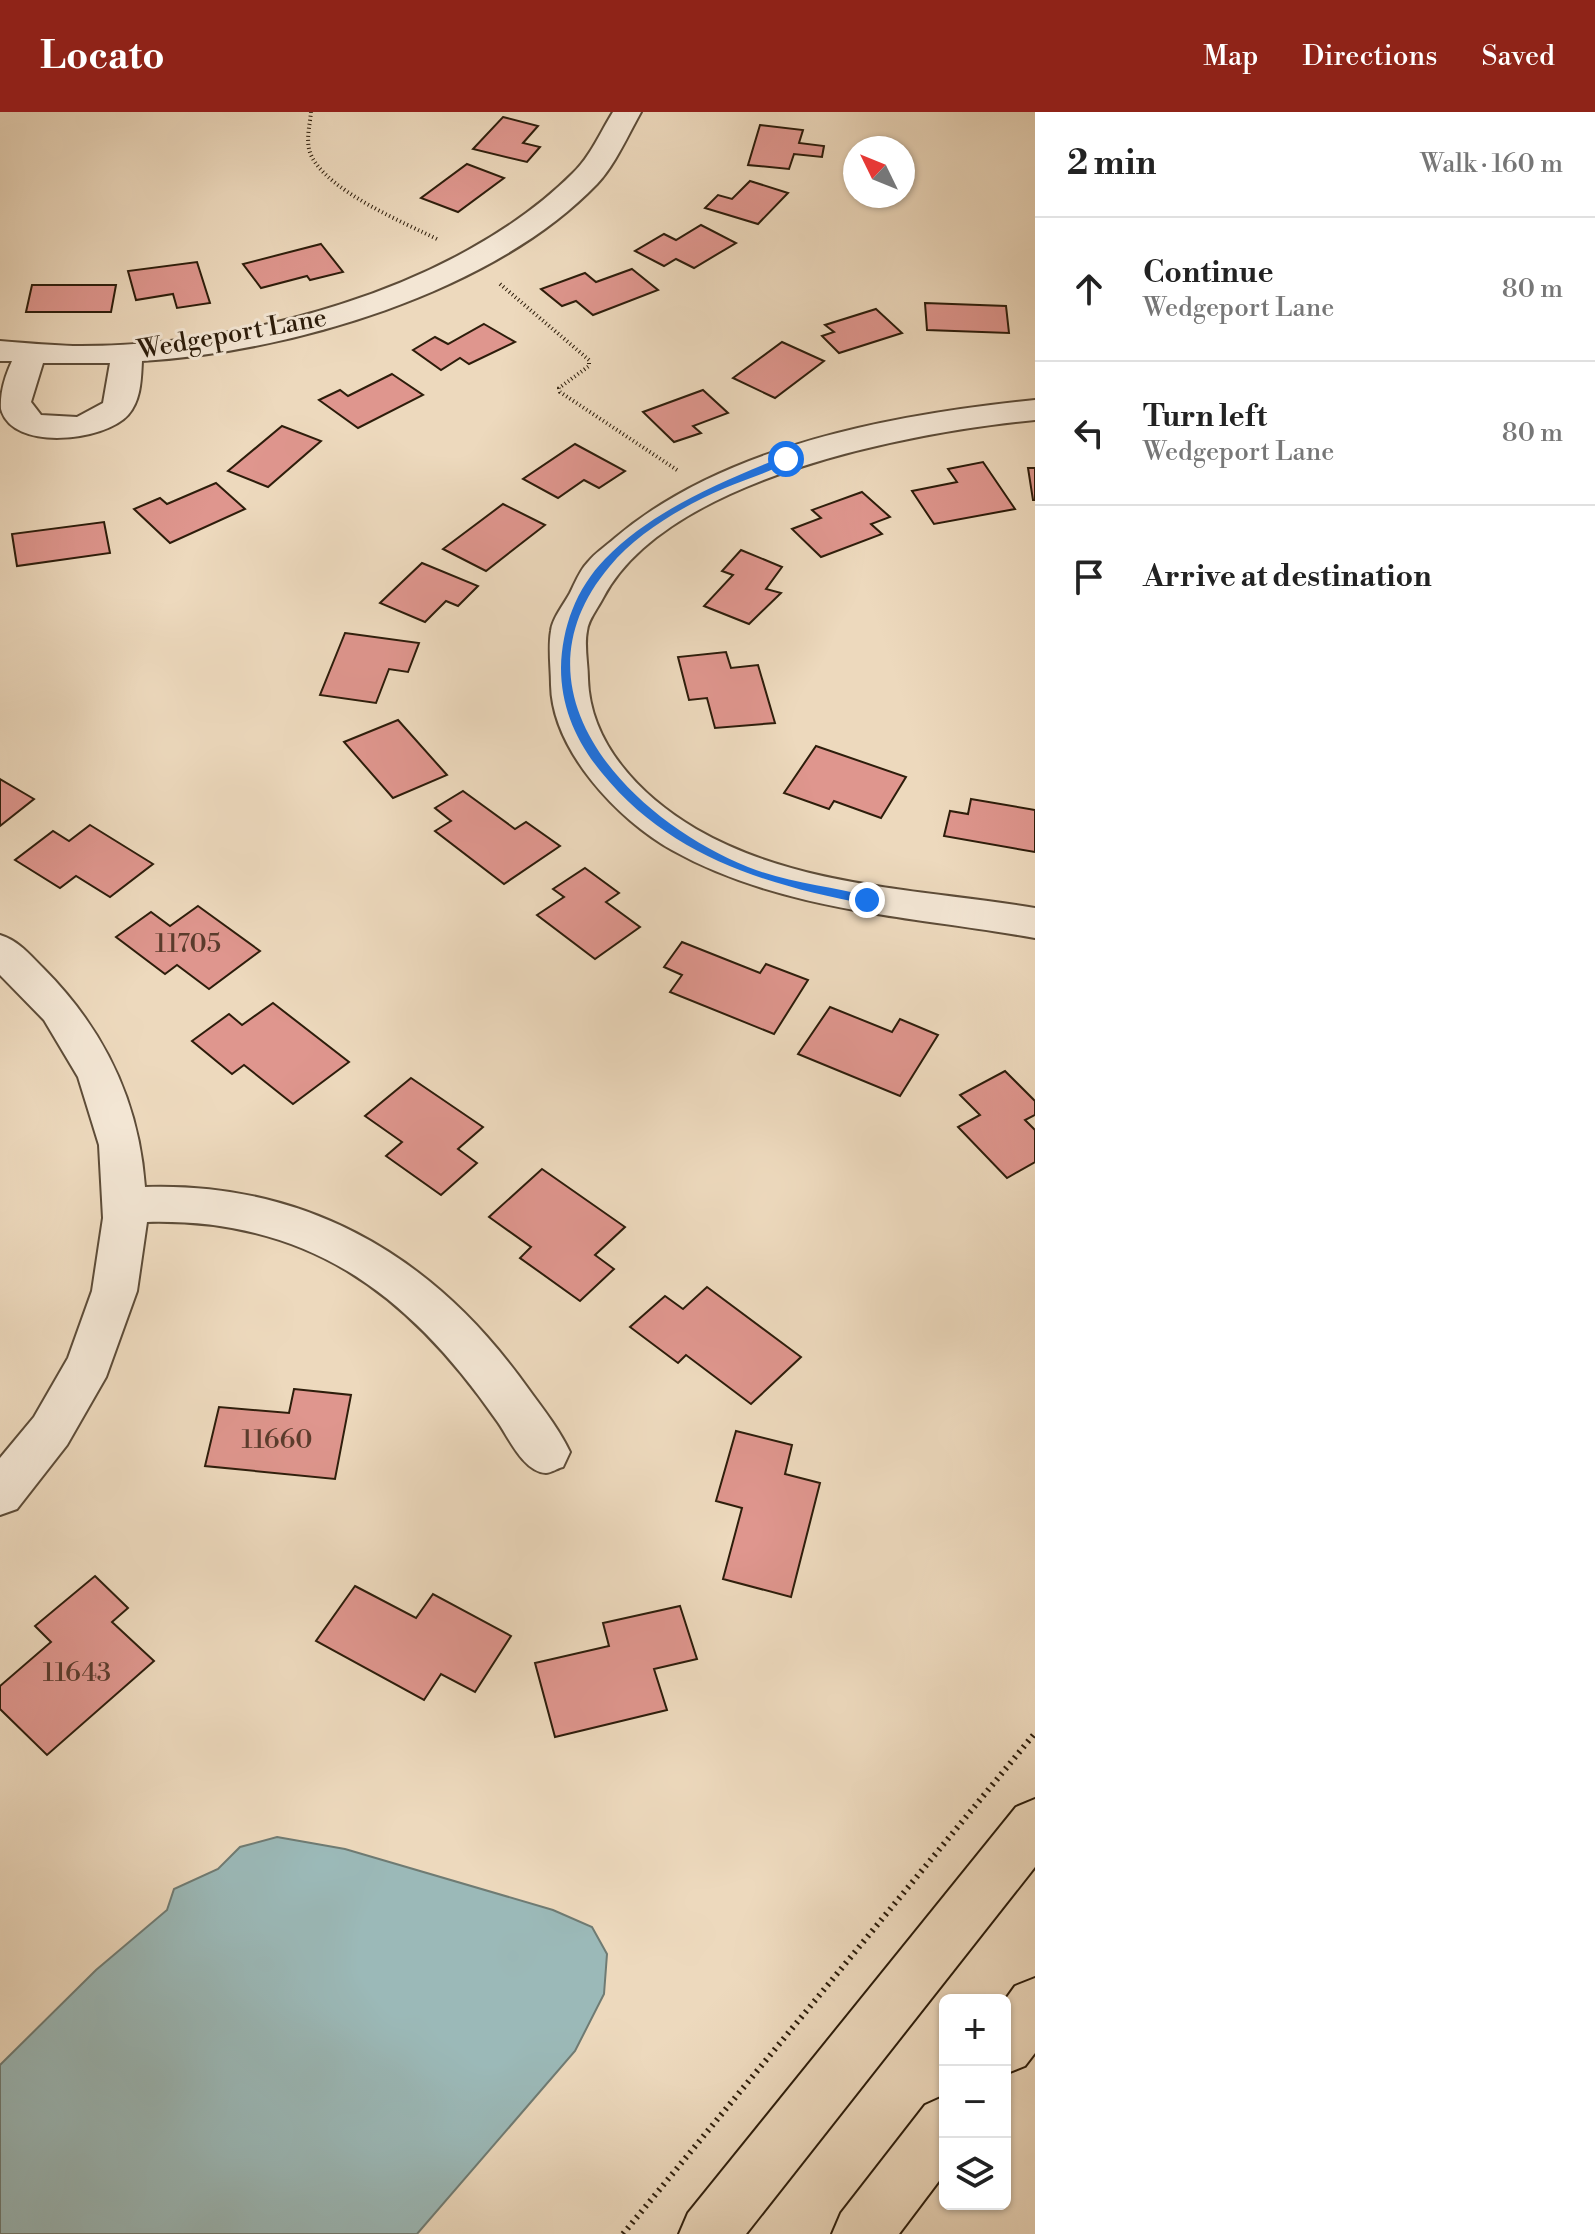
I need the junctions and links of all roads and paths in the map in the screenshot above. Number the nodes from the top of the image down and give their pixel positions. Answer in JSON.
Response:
{"nodes":[{"id":1,"x":311,"y":112,"type":"edge"},
{"id":2,"x":627,"y":112,"type":"edge"},
{"id":3,"x":442,"y":242,"type":"dead end"},
{"id":4,"x":490,"y":276,"type":"dead end"},
{"id":5,"x":15,"y":353,"type":"edge"},
{"id":6,"x":127,"y":353,"type":"junction"},
{"id":7,"x":1035,"y":410,"type":"edge"},
{"id":8,"x":685,"y":476,"type":"dead end"},
{"id":9,"x":1035,"y":923,"type":"edge"},
{"id":10,"x":0,"y":950,"type":"edge"},
{"id":11,"x":128,"y":1205,"type":"junction"},
{"id":12,"x":546,"y":1452,"type":"dead end"},
{"id":13,"x":0,"y":1494,"type":"edge"},
{"id":14,"x":1035,"y":1733,"type":"edge"},
{"id":15,"x":1035,"y":1825,"type":"edge"},
{"id":16,"x":1035,"y":2006,"type":"edge"},
{"id":17,"x":1011,"y":2038,"type":"edge"},
{"id":18,"x":939,"y":2133,"type":"edge"},
{"id":19,"x":623,"y":2234,"type":"edge"},
{"id":20,"x":709,"y":2234,"type":"edge"},
{"id":21,"x":862,"y":2234,"type":"edge"}],
"edges":[{"from":1,"to":3,"type":"path"},
{"from":2,"to":6,"type":"street","name":"Wedgeport Lane"},
{"from":4,"to":8,"type":"path"},
{"from":5,"to":6,"type":"street","name":"Wedgeport Lane"},
{"from":5,"to":6,"type":"street"},
{"from":7,"to":9,"type":"street"},
{"from":10,"to":11,"type":"street"},
{"from":11,"to":12,"type":"street"},
{"from":11,"to":13,"type":"street"},
{"from":14,"to":19,"type":"path"},
{"from":15,"to":20,"type":"main road"},
{"from":16,"to":17,"type":"main road"},
{"from":18,"to":21,"type":"main road"}]}
